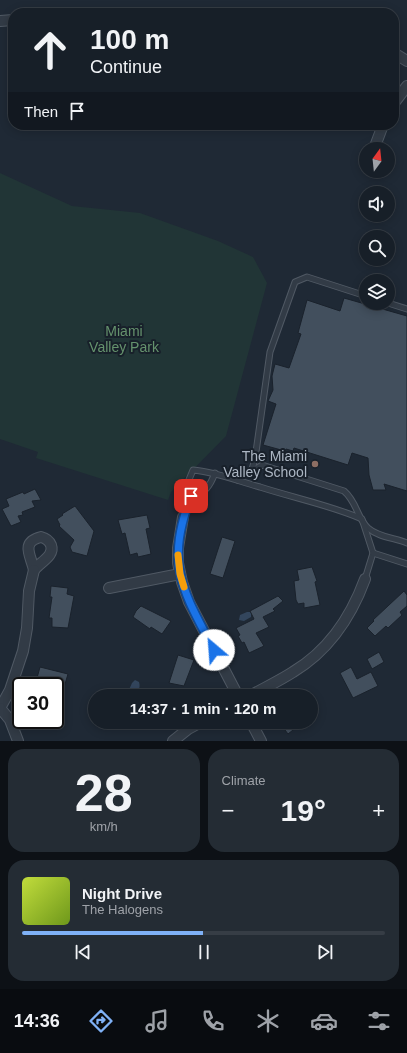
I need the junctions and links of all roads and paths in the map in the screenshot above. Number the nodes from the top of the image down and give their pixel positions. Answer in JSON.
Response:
{"nodes":[{"id":1,"x":407,"y":86,"type":"edge"},
{"id":2,"x":399,"y":96,"type":"edge"},
{"id":3,"x":381,"y":130,"type":"edge"},
{"id":4,"x":377,"y":142,"type":"edge"},
{"id":5,"x":359,"y":294,"type":"edge"},
{"id":6,"x":395,"y":305,"type":"edge"},
{"id":7,"x":407,"y":309,"type":"edge"},
{"id":8,"x":215,"y":473,"type":"junction"},
{"id":9,"x":238,"y":480,"type":"junction"},
{"id":10,"x":191,"y":496,"type":"junction"},
{"id":11,"x":183,"y":517,"type":"joint"},
{"id":12,"x":362,"y":519,"type":"junction"},
{"id":13,"x":407,"y":543,"type":"edge"},
{"id":14,"x":374,"y":553,"type":"junction"},
{"id":15,"x":407,"y":564,"type":"edge"},
{"id":16,"x":34,"y":570,"type":"dead end"},
{"id":17,"x":180,"y":574,"type":"junction"},
{"id":18,"x":365,"y":580,"type":"joint"},
{"id":19,"x":109,"y":588,"type":"dead end"},
{"id":20,"x":234,"y":689,"type":"edge"},
{"id":21,"x":263,"y":689,"type":"edge"},
{"id":22,"x":0,"y":708,"type":"edge"},
{"id":23,"x":188,"y":729,"type":"edge"},
{"id":24,"x":255,"y":729,"type":"edge"},
{"id":25,"x":18,"y":741,"type":"edge"},
{"id":26,"x":174,"y":741,"type":"edge"},
{"id":27,"x":261,"y":741,"type":"edge"}],
"edges":[{"from":1,"to":2,"type":"street"},
{"from":3,"to":4,"type":"street"},
{"from":5,"to":9,"type":"lane"},
{"from":6,"to":7,"type":"lane"},
{"from":8,"to":9,"type":"lane"},
{"from":8,"to":10,"type":"lane"},
{"from":8,"to":10,"type":"lane"},
{"from":9,"to":12,"type":"lane"},
{"from":9,"to":12,"type":"lane"},
{"from":10,"to":11,"type":"lane"},
{"from":11,"to":17,"type":"street"},
{"from":12,"to":13,"type":"lane"},
{"from":12,"to":14,"type":"lane"},
{"from":14,"to":15,"type":"lane"},
{"from":14,"to":18,"type":"lane"},
{"from":16,"to":22,"type":"street"},
{"from":17,"to":19,"type":"street"},
{"from":17,"to":20,"type":"street"},
{"from":18,"to":21,"type":"street"},
{"from":22,"to":25,"type":"street"},
{"from":23,"to":26,"type":"street"},
{"from":24,"to":27,"type":"street"}]}
